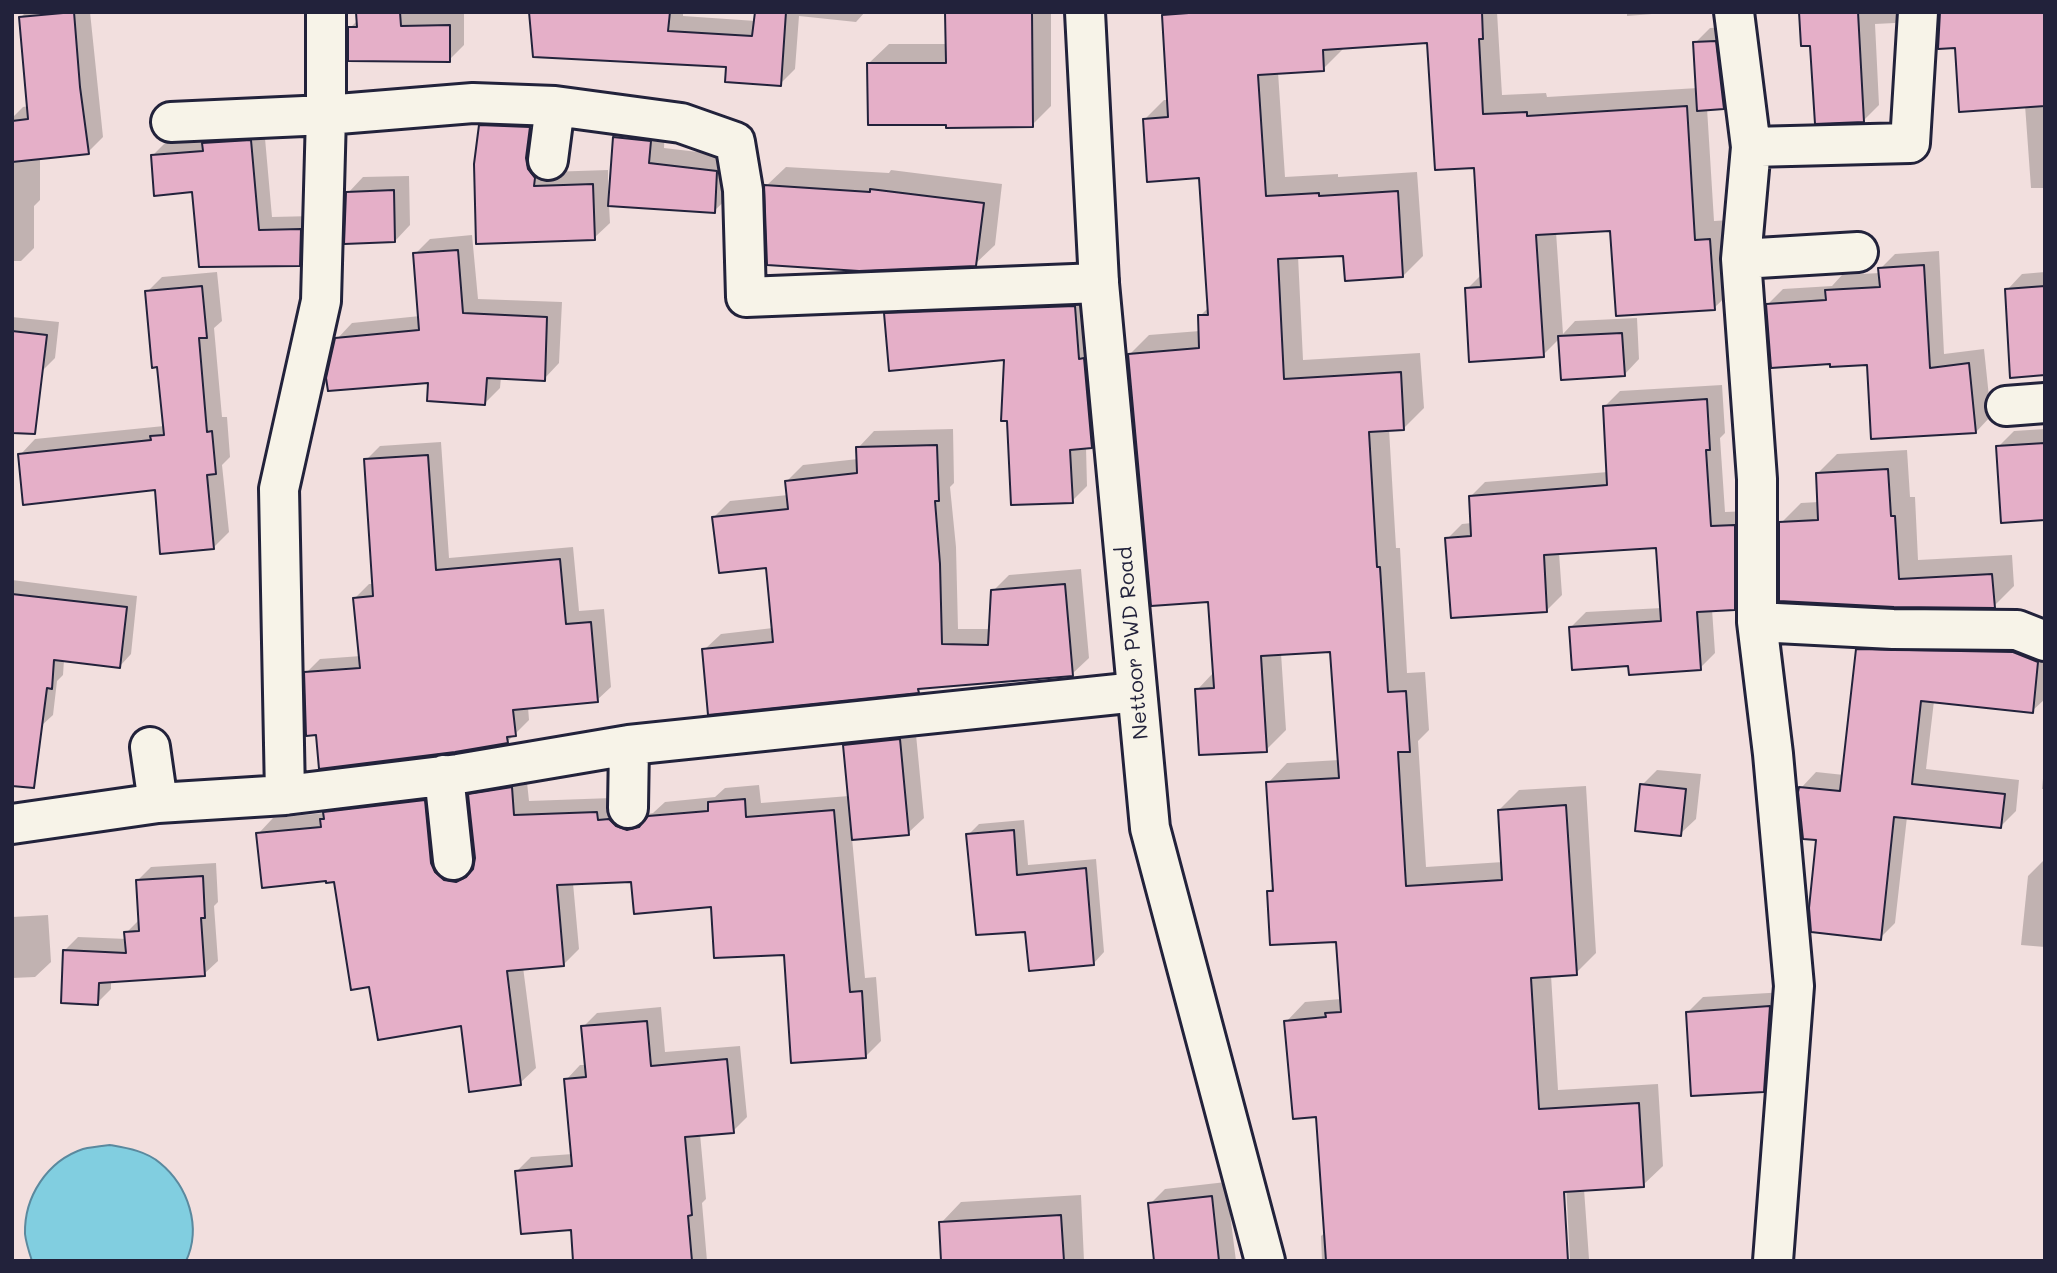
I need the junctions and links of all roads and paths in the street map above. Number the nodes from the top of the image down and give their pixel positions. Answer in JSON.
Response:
{"nodes":[{"id":1,"x":326,"y":12,"type":"edge"},
{"id":2,"x":1085,"y":12,"type":"edge"},
{"id":3,"x":1734,"y":12,"type":"edge"},
{"id":4,"x":1918,"y":12,"type":"edge"},
{"id":5,"x":555,"y":106,"type":"junction"},
{"id":6,"x":326,"y":116,"type":"junction"},
{"id":7,"x":171,"y":122,"type":"dead end"},
{"id":8,"x":1751,"y":147,"type":"junction"},
{"id":9,"x":548,"y":160,"type":"dead end"},
{"id":10,"x":1858,"y":252,"type":"dead end"},
{"id":11,"x":1741,"y":259,"type":"junction"},
{"id":12,"x":1099,"y":283,"type":"junction"},
{"id":13,"x":2045,"y":403,"type":"edge"},
{"id":14,"x":2006,"y":406,"type":"dead end"},
{"id":15,"x":1757,"y":622,"type":"junction"},
{"id":16,"x":2045,"y":641,"type":"edge"},
{"id":17,"x":1137,"y":692,"type":"junction"},
{"id":18,"x":629,"y":745,"type":"junction"},
{"id":19,"x":150,"y":747,"type":"dead end"},
{"id":20,"x":444,"y":775,"type":"junction"},
{"id":21,"x":285,"y":795,"type":"junction"},
{"id":22,"x":159,"y":803,"type":"junction"},
{"id":23,"x":628,"y":808,"type":"dead end"},
{"id":24,"x":12,"y":824,"type":"edge"},
{"id":25,"x":453,"y":860,"type":"dead end"},
{"id":26,"x":1265,"y":1261,"type":"edge"},
{"id":27,"x":1773,"y":1261,"type":"edge"}],
"edges":[{"from":1,"to":6,"type":"street"},
{"from":2,"to":12,"type":"street","name":"Nettoor PWD Road"},
{"from":3,"to":8,"type":"street"},
{"from":4,"to":8,"type":"street"},
{"from":5,"to":6,"type":"street"},
{"from":5,"to":9,"type":"street"},
{"from":5,"to":12,"type":"street"},
{"from":6,"to":7,"type":"street"},
{"from":6,"to":21,"type":"street"},
{"from":8,"to":11,"type":"street"},
{"from":10,"to":11,"type":"street"},
{"from":11,"to":15,"type":"street"},
{"from":12,"to":17,"type":"street","name":"Nettoor PWD Road"},
{"from":13,"to":14,"type":"street"},
{"from":15,"to":16,"type":"street"},
{"from":15,"to":27,"type":"street"},
{"from":17,"to":18,"type":"street"},
{"from":17,"to":26,"type":"street","name":"Nettoor PWD Road"},
{"from":18,"to":20,"type":"street"},
{"from":18,"to":23,"type":"street"},
{"from":19,"to":22,"type":"street"},
{"from":20,"to":21,"type":"street"},
{"from":20,"to":25,"type":"street"},
{"from":21,"to":22,"type":"street"},
{"from":22,"to":24,"type":"street"}]}
